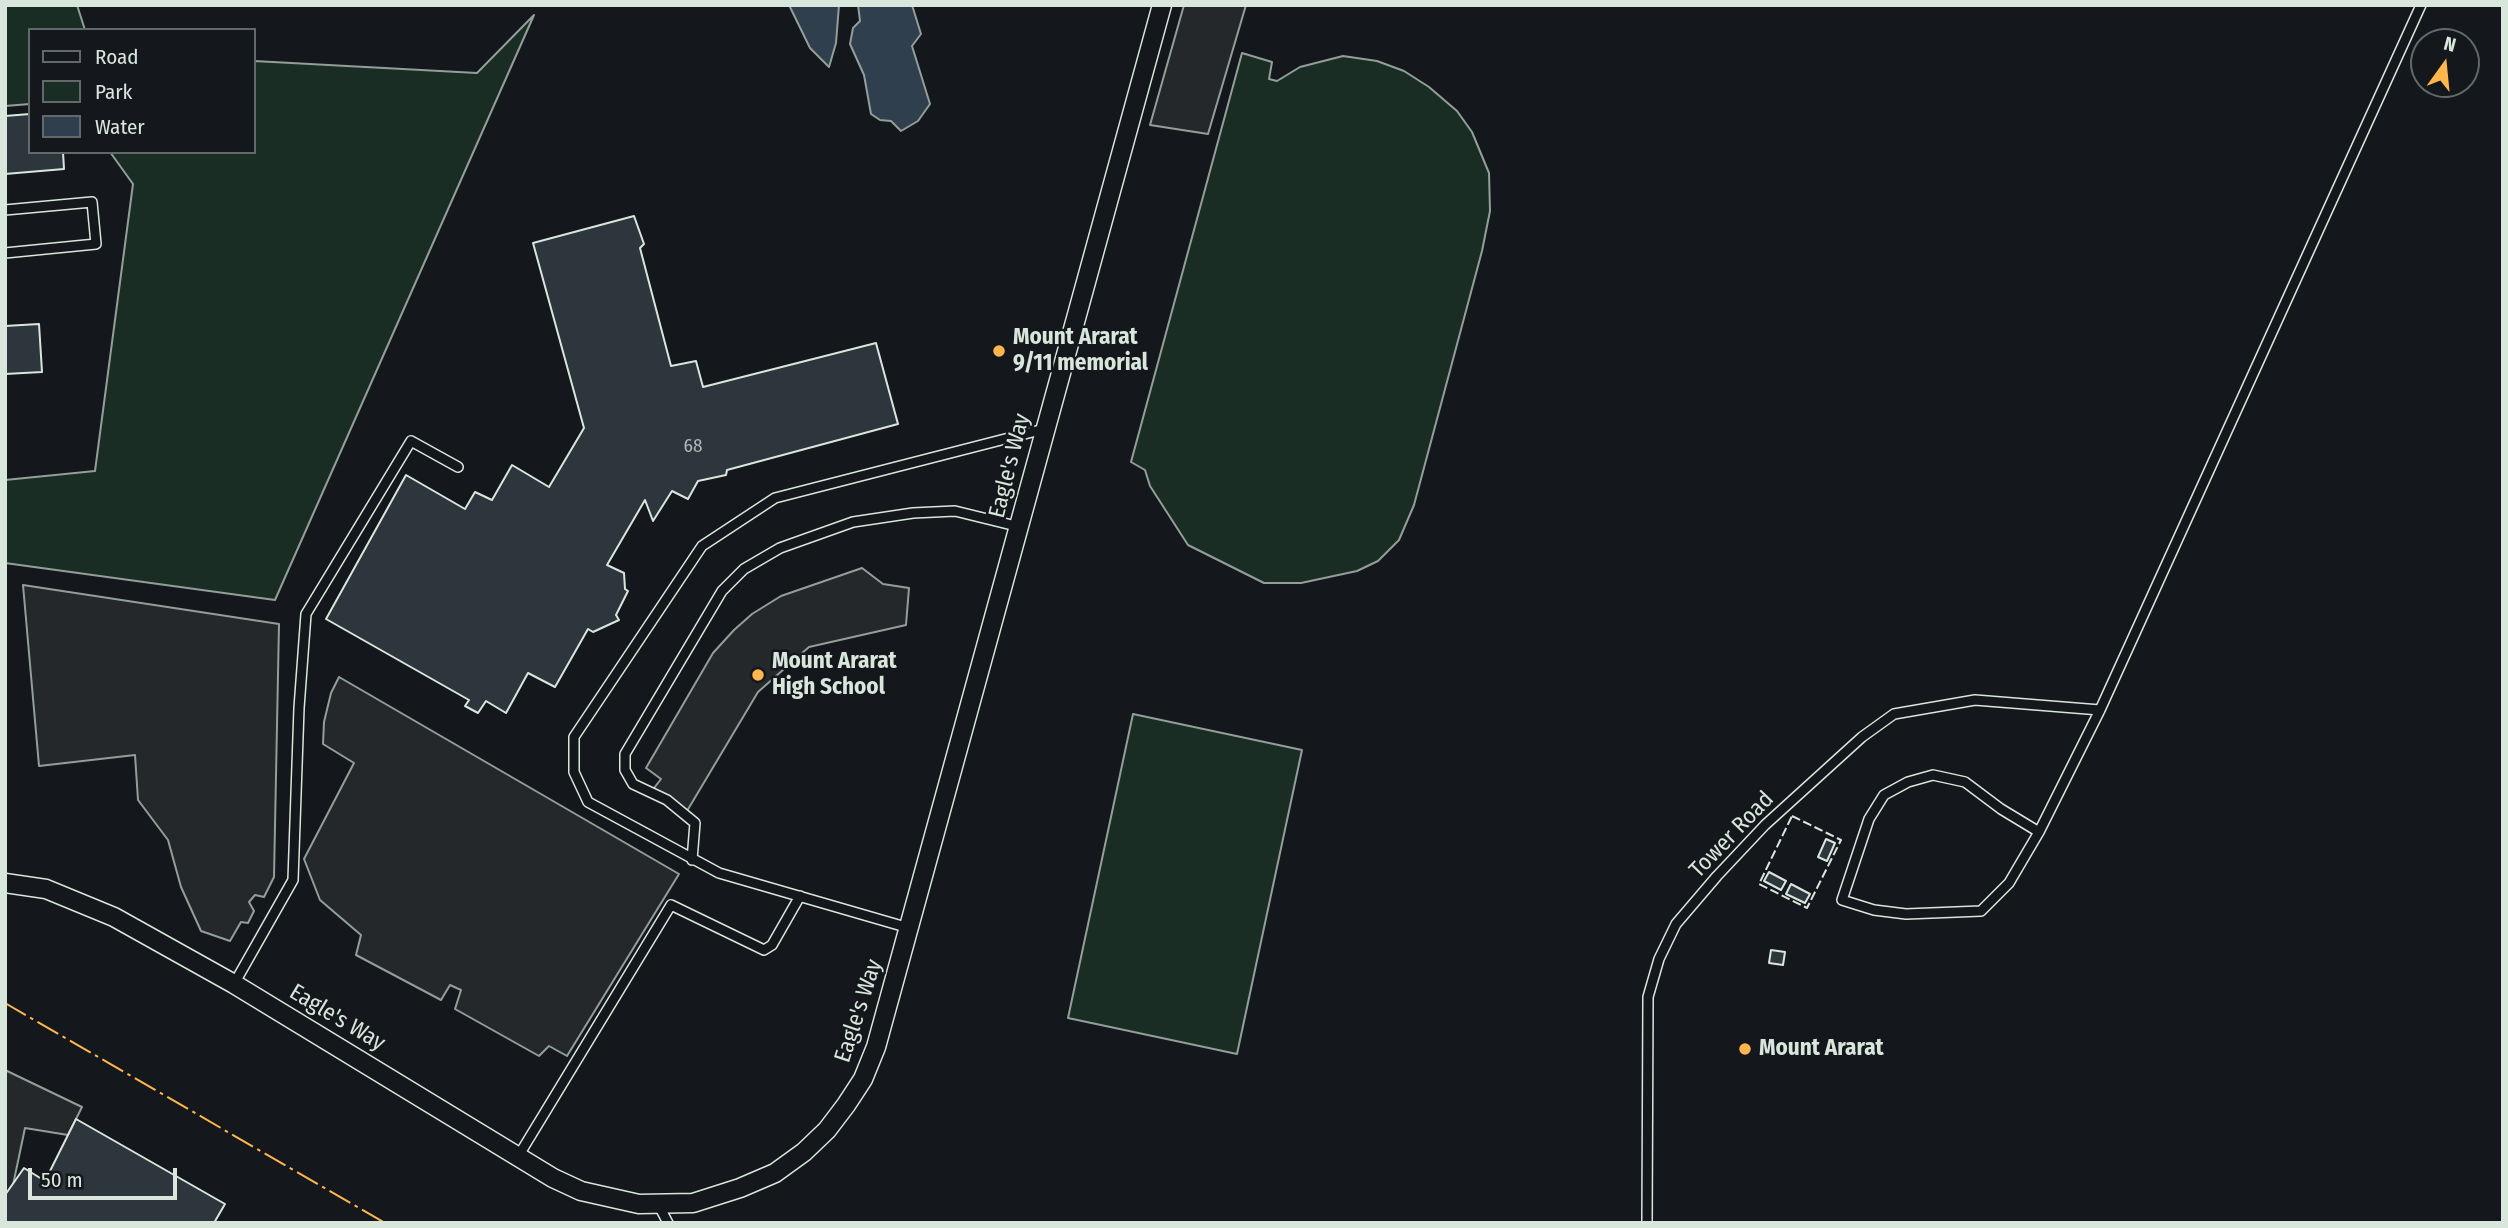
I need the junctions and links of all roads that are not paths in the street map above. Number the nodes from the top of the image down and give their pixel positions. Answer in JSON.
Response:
{"nodes":[{"id":1,"x":1162,"y":5,"type":"edge"},
{"id":2,"x":2421,"y":5,"type":"edge"},
{"id":3,"x":5,"y":210,"type":"edge"},
{"id":4,"x":5,"y":253,"type":"edge"},
{"id":5,"x":1044,"y":429,"type":"junction"},
{"id":6,"x":458,"y":467,"type":"dead end"},
{"id":7,"x":1020,"y":527,"type":"junction"},
{"id":8,"x":2100,"y":710,"type":"junction"},
{"id":9,"x":2039,"y":832,"type":"junction"},
{"id":10,"x":692,"y":860,"type":"junction"},
{"id":11,"x":5,"y":883,"type":"edge"},
{"id":12,"x":800,"y":897,"type":"junction"},
{"id":13,"x":910,"y":929,"type":"junction"},
{"id":14,"x":234,"y":984,"type":"junction"},
{"id":15,"x":519,"y":1156,"type":"junction"},
{"id":16,"x":658,"y":1204,"type":"junction"},
{"id":17,"x":668,"y":1223,"type":"edge"},
{"id":18,"x":1647,"y":1223,"type":"edge"}],
"edges":[{"from":1,"to":5,"type":"street","name":"Eagle's Way"},
{"from":2,"to":8,"type":"lane"},
{"from":3,"to":4,"type":"lane"},
{"from":5,"to":7,"type":"street","name":"Eagle's Way"},
{"from":5,"to":10,"type":"lane"},
{"from":6,"to":14,"type":"lane"},
{"from":7,"to":10,"type":"lane"},
{"from":7,"to":13,"type":"street","name":"Eagle's Way"},
{"from":8,"to":9,"type":"lane"},
{"from":8,"to":18,"type":"lane","name":"Tower Road"},
{"from":9,"to":9,"type":"lane"},
{"from":10,"to":12,"type":"lane"},
{"from":11,"to":14,"type":"street","name":"Eagle's Way"},
{"from":12,"to":13,"type":"lane"},
{"from":12,"to":15,"type":"lane"},
{"from":13,"to":16,"type":"street","name":"Eagle's Way"},
{"from":14,"to":15,"type":"street","name":"Eagle's Way"},
{"from":15,"to":16,"type":"street","name":"Eagle's Way"},
{"from":16,"to":17,"type":"lane"}]}
